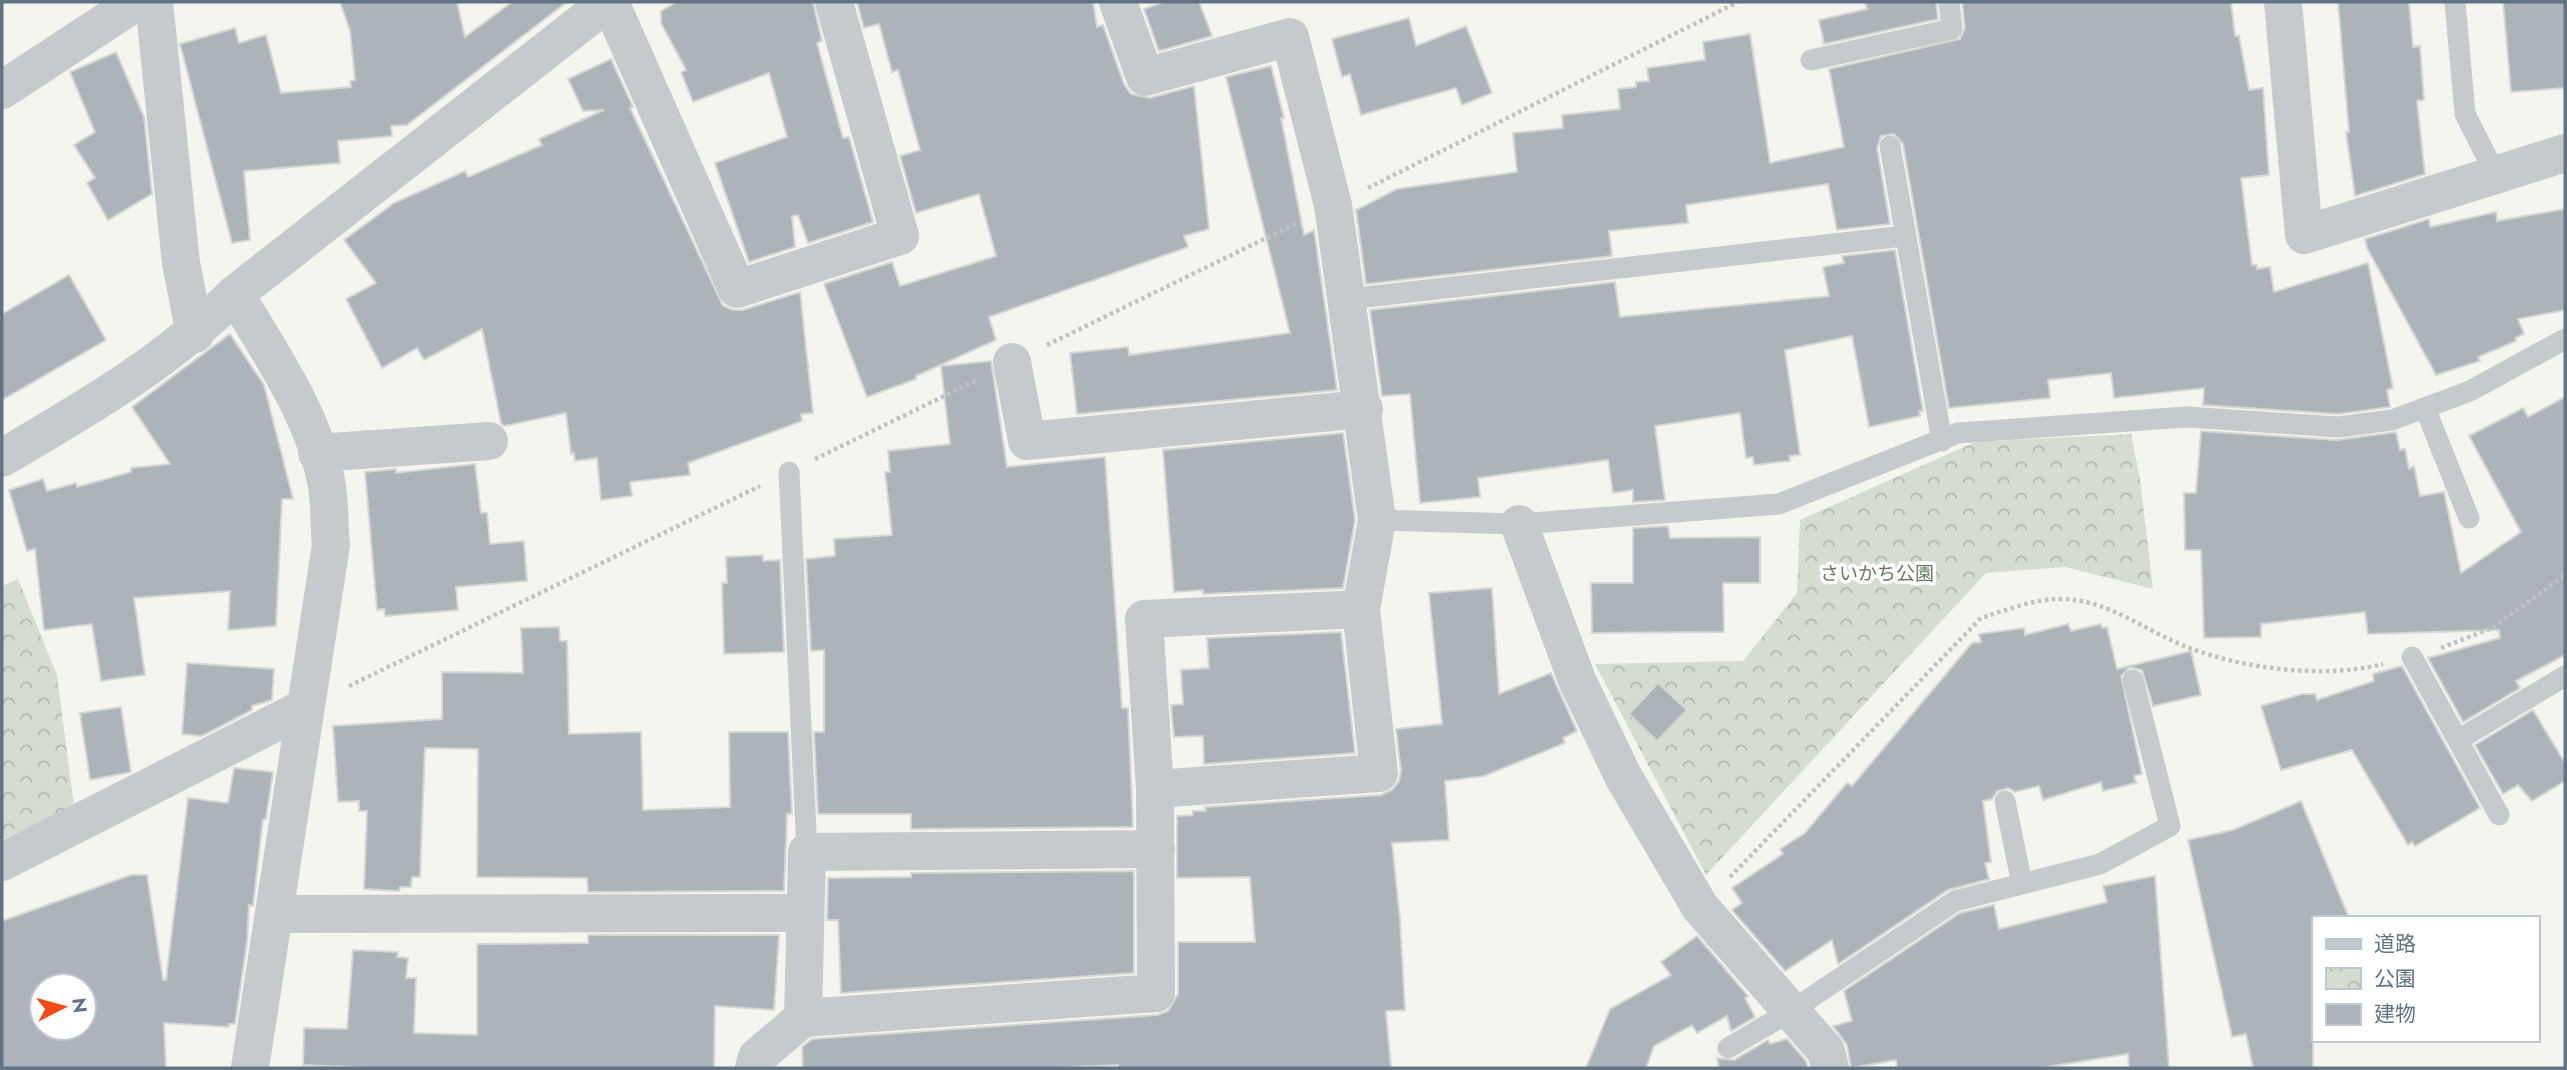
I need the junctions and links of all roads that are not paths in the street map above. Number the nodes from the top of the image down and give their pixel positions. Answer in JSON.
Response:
{"nodes":[{"id":1,"x":136,"y":2,"type":"edge"},
{"id":2,"x":154,"y":2,"type":"edge"},
{"id":3,"x":609,"y":2,"type":"edge"},
{"id":4,"x":834,"y":2,"type":"edge"},
{"id":5,"x":1118,"y":2,"type":"edge"},
{"id":6,"x":1950,"y":2,"type":"edge"},
{"id":7,"x":2283,"y":2,"type":"edge"},
{"id":8,"x":2455,"y":2,"type":"edge"},
{"id":9,"x":1811,"y":60,"type":"dead end"},
{"id":10,"x":2,"y":90,"type":"edge"},
{"id":11,"x":1890,"y":146,"type":"dead end"},
{"id":12,"x":2565,"y":153,"type":"edge"},
{"id":13,"x":2496,"y":175,"type":"junction"},
{"id":14,"x":1904,"y":236,"type":"junction"},
{"id":15,"x":235,"y":294,"type":"junction"},
{"id":16,"x":1348,"y":299,"type":"junction"},
{"id":17,"x":195,"y":334,"type":"junction"},
{"id":18,"x":2565,"y":339,"type":"edge"},
{"id":19,"x":1012,"y":362,"type":"dead end"},
{"id":20,"x":2425,"y":408,"type":"junction"},
{"id":21,"x":1364,"y":409,"type":"junction"},
{"id":22,"x":489,"y":440,"type":"dead end"},
{"id":23,"x":1942,"y":441,"type":"junction"},
{"id":24,"x":317,"y":453,"type":"junction"},
{"id":25,"x":2,"y":458,"type":"edge"},
{"id":26,"x":789,"y":472,"type":"dead end"},
{"id":27,"x":2469,"y":518,"type":"dead end"},
{"id":28,"x":1377,"y":520,"type":"junction"},
{"id":29,"x":1519,"y":524,"type":"junction"},
{"id":30,"x":1361,"y":609,"type":"junction"},
{"id":31,"x":2412,"y":657,"type":"dead end"},
{"id":32,"x":2565,"y":676,"type":"edge"},
{"id":33,"x":2133,"y":680,"type":"dead end"},
{"id":34,"x":304,"y":708,"type":"junction"},
{"id":35,"x":2458,"y":740,"type":"junction"},
{"id":36,"x":1155,"y":789,"type":"junction"},
{"id":37,"x":2005,"y":802,"type":"dead end"},
{"id":38,"x":2499,"y":815,"type":"dead end"},
{"id":39,"x":1156,"y":849,"type":"junction"},
{"id":40,"x":807,"y":852,"type":"junction"},
{"id":41,"x":2,"y":862,"type":"edge"},
{"id":42,"x":2022,"y":884,"type":"junction"},
{"id":43,"x":803,"y":913,"type":"junction"},
{"id":44,"x":275,"y":914,"type":"junction"},
{"id":45,"x":1791,"y":1011,"type":"junction"},
{"id":46,"x":803,"y":1017,"type":"junction"},
{"id":47,"x":1728,"y":1048,"type":"dead end"},
{"id":48,"x":250,"y":1068,"type":"edge"},
{"id":49,"x":754,"y":1068,"type":"edge"},
{"id":50,"x":1830,"y":1068,"type":"edge"}],
"edges":[{"from":1,"to":10,"type":"street"},
{"from":2,"to":17,"type":"street"},
{"from":3,"to":4,"type":"street"},
{"from":3,"to":15,"type":"street"},
{"from":5,"to":16,"type":"street"},
{"from":6,"to":9,"type":"lane"},
{"from":7,"to":13,"type":"street"},
{"from":8,"to":13,"type":"lane"},
{"from":11,"to":14,"type":"lane"},
{"from":12,"to":13,"type":"street"},
{"from":14,"to":16,"type":"lane"},
{"from":14,"to":23,"type":"lane"},
{"from":15,"to":17,"type":"street"},
{"from":15,"to":24,"type":"street"},
{"from":16,"to":21,"type":"street"},
{"from":17,"to":25,"type":"street"},
{"from":18,"to":20,"type":"lane"},
{"from":19,"to":21,"type":"street"},
{"from":20,"to":23,"type":"lane"},
{"from":20,"to":27,"type":"lane"},
{"from":21,"to":28,"type":"street"},
{"from":22,"to":24,"type":"street"},
{"from":23,"to":29,"type":"lane"},
{"from":24,"to":34,"type":"street"},
{"from":26,"to":40,"type":"lane"},
{"from":28,"to":29,"type":"lane"},
{"from":28,"to":30,"type":"street"},
{"from":29,"to":45,"type":"street"},
{"from":30,"to":36,"type":"street"},
{"from":30,"to":36,"type":"street"},
{"from":31,"to":35,"type":"lane"},
{"from":32,"to":35,"type":"lane"},
{"from":33,"to":42,"type":"lane"},
{"from":34,"to":41,"type":"street"},
{"from":34,"to":44,"type":"street"},
{"from":35,"to":38,"type":"lane"},
{"from":36,"to":39,"type":"street"},
{"from":37,"to":42,"type":"lane"},
{"from":39,"to":40,"type":"street"},
{"from":39,"to":46,"type":"street"},
{"from":40,"to":43,"type":"street"},
{"from":42,"to":45,"type":"lane"},
{"from":43,"to":44,"type":"street"},
{"from":43,"to":46,"type":"street"},
{"from":44,"to":48,"type":"street"},
{"from":45,"to":47,"type":"lane"},
{"from":45,"to":50,"type":"street"},
{"from":46,"to":49,"type":"street"}]}
